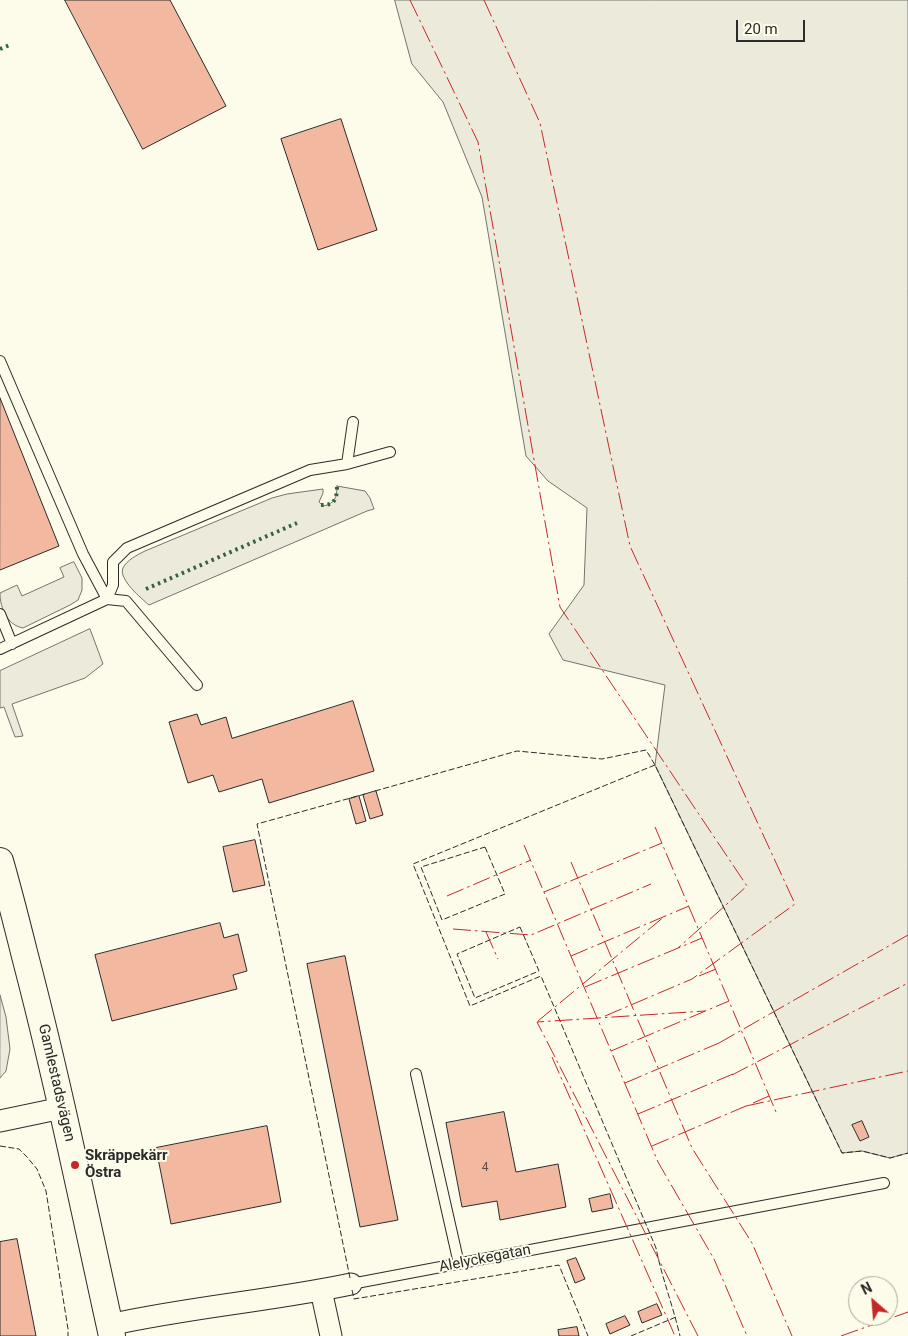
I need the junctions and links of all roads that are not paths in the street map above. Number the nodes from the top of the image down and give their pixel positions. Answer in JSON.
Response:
{"nodes":[{"id":1,"x":0,"y":361,"type":"edge"},
{"id":2,"x":353,"y":422,"type":"dead end"},
{"id":3,"x":390,"y":452,"type":"dead end"},
{"id":4,"x":346,"y":464,"type":"junction"},
{"id":5,"x":108,"y":599,"type":"junction"},
{"id":6,"x":0,"y":614,"type":"edge"},
{"id":7,"x":12,"y":644,"type":"junction"},
{"id":8,"x":0,"y":649,"type":"edge"},
{"id":9,"x":197,"y":685,"type":"dead end"},
{"id":10,"x":0,"y":861,"type":"edge"},
{"id":11,"x":416,"y":1074,"type":"dead end"},
{"id":12,"x":62,"y":1108,"type":"junction"},
{"id":13,"x":0,"y":1122,"type":"edge"},
{"id":14,"x":884,"y":1182,"type":"dead end"},
{"id":15,"x":459,"y":1264,"type":"junction"},
{"id":16,"x":351,"y":1284,"type":"joint"},
{"id":17,"x":321,"y":1290,"type":"junction"},
{"id":18,"x":110,"y":1331,"type":"edge"},
{"id":19,"x":331,"y":1336,"type":"edge"}],
"edges":[{"from":1,"to":5,"type":"lane"},
{"from":2,"to":4,"type":"lane"},
{"from":3,"to":4,"type":"lane"},
{"from":4,"to":5,"type":"lane"},
{"from":5,"to":7,"type":"lane"},
{"from":5,"to":9,"type":"lane"},
{"from":6,"to":7,"type":"lane"},
{"from":7,"to":8,"type":"lane"},
{"from":10,"to":12,"type":"street","name":"Gamlestadsvägen"},
{"from":11,"to":15,"type":"lane"},
{"from":12,"to":13,"type":"street"},
{"from":12,"to":18,"type":"street","name":"Gamlestadsvägen"},
{"from":14,"to":15,"type":"lane","name":"Alelyckegatan"},
{"from":15,"to":16,"type":"lane","name":"Alelyckegatan"},
{"from":16,"to":17,"type":"street","name":"Alelyckegatan"},
{"from":17,"to":18,"type":"street","name":"Alelyckegatan"},
{"from":17,"to":19,"type":"street"}]}
